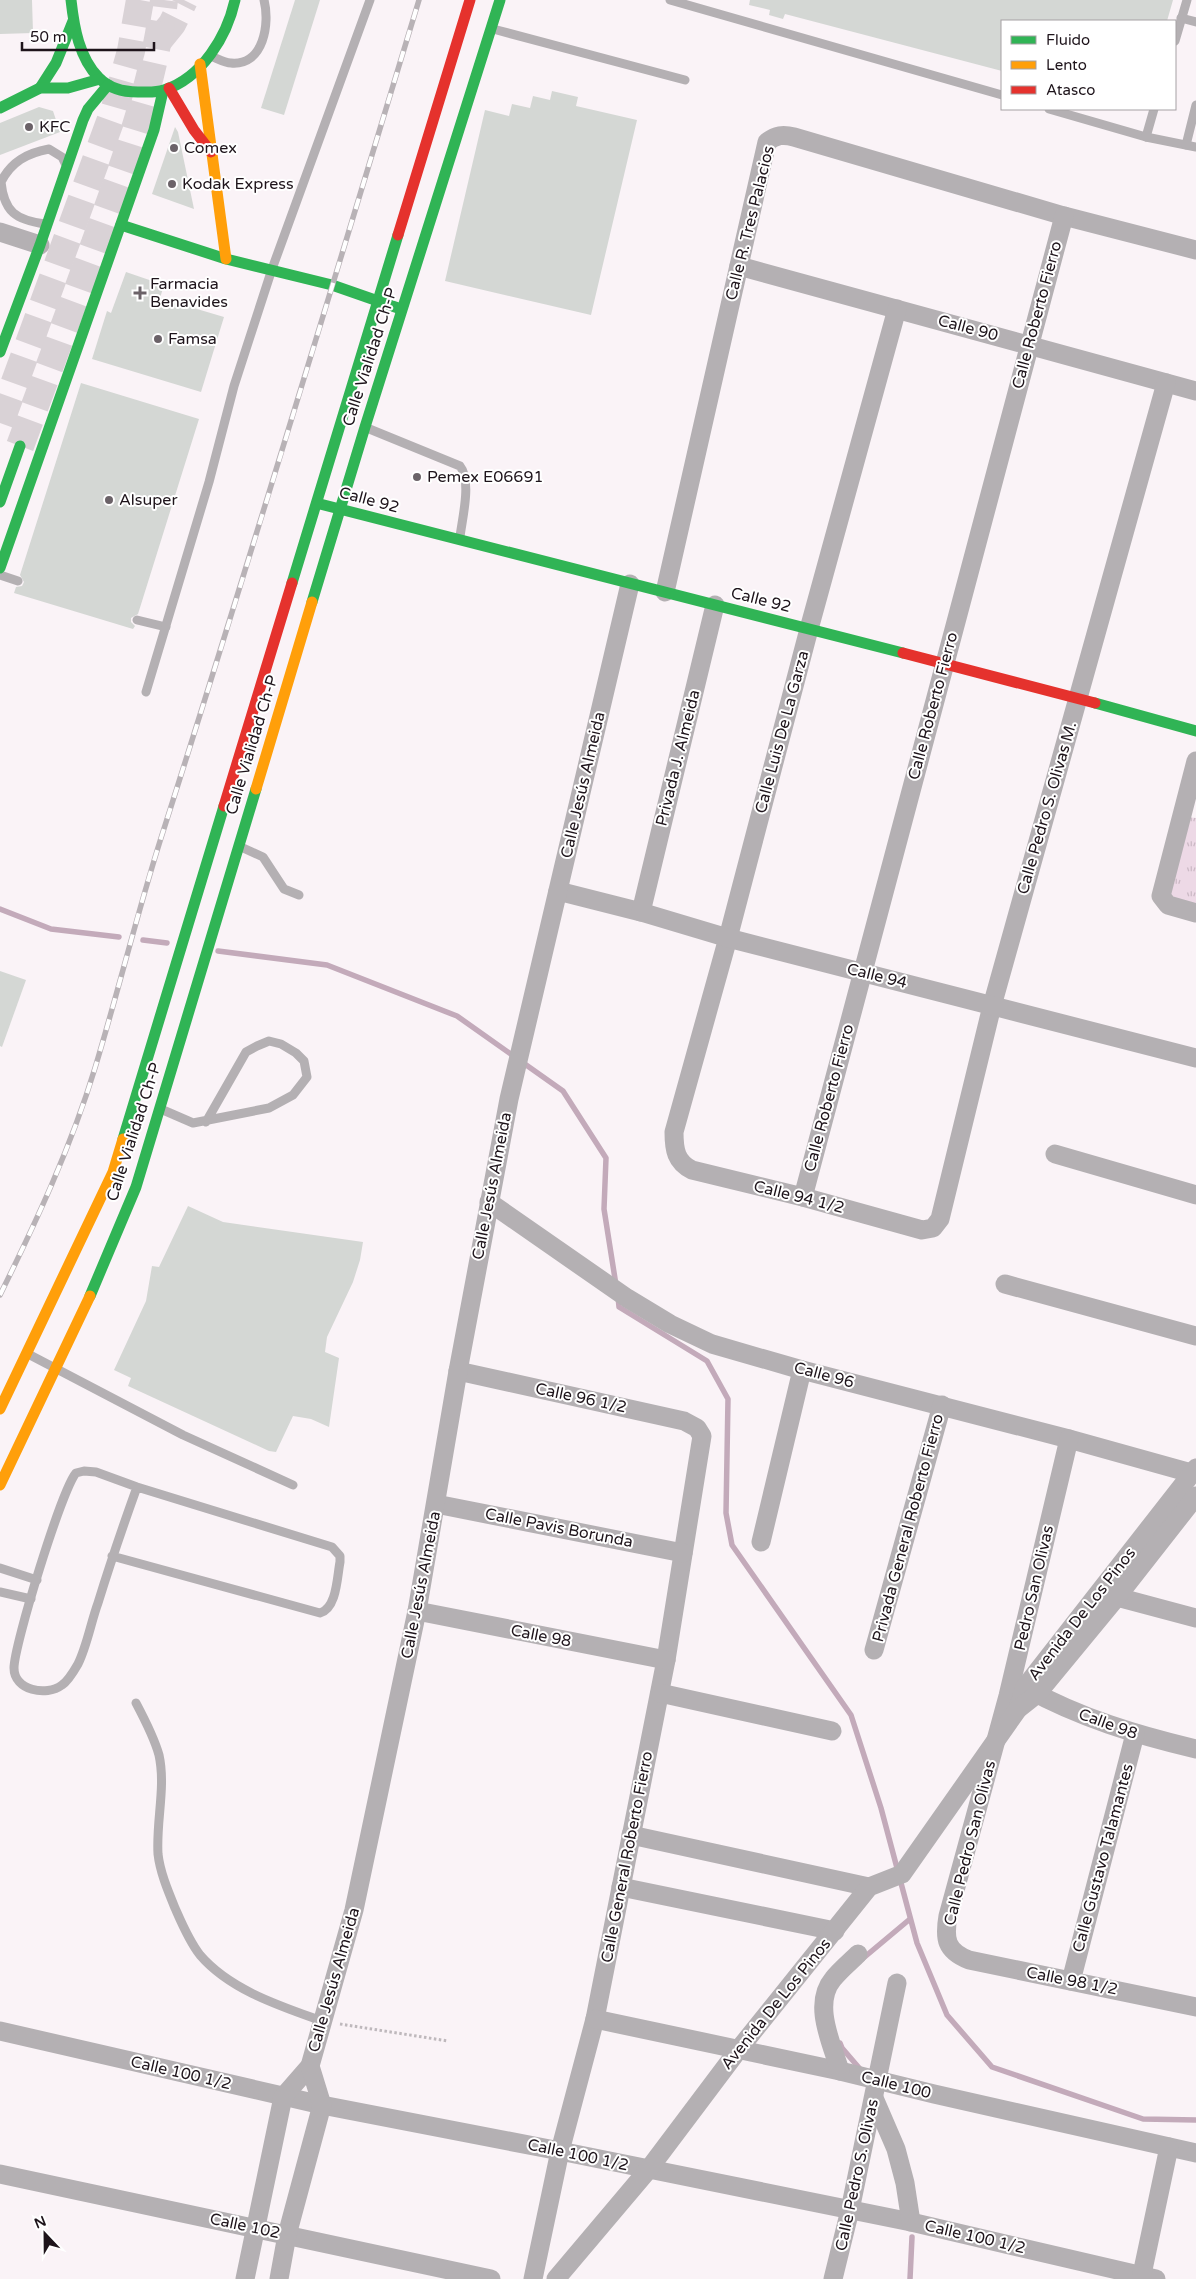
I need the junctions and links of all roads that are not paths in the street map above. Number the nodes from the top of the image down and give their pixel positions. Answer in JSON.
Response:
{"nodes":[{"id":1,"x":71,"y":0,"type":"edge"},
{"id":2,"x":235,"y":0,"type":"edge"},
{"id":3,"x":264,"y":0,"type":"edge"},
{"id":4,"x":370,"y":0,"type":"edge"},
{"id":5,"x":470,"y":0,"type":"edge"},
{"id":6,"x":500,"y":0,"type":"edge"},
{"id":7,"x":670,"y":0,"type":"edge"},
{"id":8,"x":1187,"y":0,"type":"edge"},
{"id":9,"x":1182,"y":18,"type":"junction"},
{"id":10,"x":73,"y":21,"type":"junction"},
{"id":11,"x":1196,"y":22,"type":"edge"},
{"id":12,"x":477,"y":25,"type":"junction"},
{"id":13,"x":1176,"y":38,"type":"edge"},
{"id":14,"x":210,"y":56,"type":"junction"},
{"id":15,"x":200,"y":64,"type":"junction"},
{"id":16,"x":685,"y":80,"type":"dead end"},
{"id":17,"x":104,"y":82,"type":"junction"},
{"id":18,"x":40,"y":88,"type":"junction"},
{"id":19,"x":166,"y":89,"type":"junction"},
{"id":20,"x":1001,"y":96,"type":"edge"},
{"id":21,"x":1196,"y":106,"type":"edge"},
{"id":22,"x":0,"y":108,"type":"edge"},
{"id":23,"x":1052,"y":110,"type":"edge"},
{"id":24,"x":1154,"y":110,"type":"edge"},
{"id":25,"x":1146,"y":137,"type":"junction"},
{"id":26,"x":1186,"y":145,"type":"junction"},
{"id":27,"x":1196,"y":147,"type":"edge"},
{"id":28,"x":211,"y":152,"type":"junction"},
{"id":29,"x":67,"y":169,"type":"junction"},
{"id":30,"x":1064,"y":216,"type":"junction"},
{"id":31,"x":48,"y":224,"type":"junction"},
{"id":32,"x":121,"y":225,"type":"junction"},
{"id":33,"x":0,"y":232,"type":"edge"},
{"id":34,"x":40,"y":245,"type":"junction"},
{"id":35,"x":1196,"y":250,"type":"edge"},
{"id":36,"x":226,"y":259,"type":"junction"},
{"id":37,"x":739,"y":266,"type":"junction"},
{"id":38,"x":272,"y":269,"type":"junction"},
{"id":39,"x":377,"y":302,"type":"junction"},
{"id":40,"x":897,"y":309,"type":"junction"},
{"id":41,"x":402,"y":310,"type":"junction"},
{"id":42,"x":1029,"y":345,"type":"junction"},
{"id":43,"x":0,"y":352,"type":"edge"},
{"id":44,"x":1166,"y":383,"type":"junction"},
{"id":45,"x":1196,"y":391,"type":"edge"},
{"id":46,"x":353,"y":424,"type":"junction"},
{"id":47,"x":20,"y":446,"type":"tunnel mouth"},
{"id":48,"x":0,"y":502,"type":"edge"},
{"id":49,"x":317,"y":503,"type":"junction"},
{"id":50,"x":340,"y":510,"type":"junction"},
{"id":51,"x":460,"y":540,"type":"junction"},
{"id":52,"x":0,"y":568,"type":"edge"},
{"id":53,"x":0,"y":575,"type":"edge"},
{"id":54,"x":18,"y":581,"type":"dead end"},
{"id":55,"x":630,"y":584,"type":"junction"},
{"id":56,"x":665,"y":592,"type":"junction"},
{"id":57,"x":715,"y":605,"type":"junction"},
{"id":58,"x":137,"y":620,"type":"dead end"},
{"id":59,"x":166,"y":627,"type":"junction"},
{"id":60,"x":808,"y":629,"type":"junction"},
{"id":61,"x":944,"y":664,"type":"junction"},
{"id":62,"x":146,"y":692,"type":"dead end"},
{"id":63,"x":1078,"y":698,"type":"junction"},
{"id":64,"x":1196,"y":731,"type":"edge"},
{"id":65,"x":1196,"y":761,"type":"edge"},
{"id":66,"x":227,"y":842,"type":"junction"},
{"id":67,"x":558,"y":891,"type":"junction"},
{"id":68,"x":299,"y":895,"type":"dead end"},
{"id":69,"x":641,"y":912,"type":"junction"},
{"id":70,"x":1196,"y":913,"type":"edge"},
{"id":71,"x":728,"y":938,"type":"junction"},
{"id":72,"x":863,"y":972,"type":"junction"},
{"id":73,"x":992,"y":1006,"type":"junction"},
{"id":74,"x":1196,"y":1058,"type":"edge"},
{"id":75,"x":148,"y":1101,"type":"junction"},
{"id":76,"x":206,"y":1122,"type":"junction"},
{"id":77,"x":1055,"y":1154,"type":"dead end"},
{"id":78,"x":676,"y":1155,"type":"joint"},
{"id":79,"x":1196,"y":1195,"type":"edge"},
{"id":80,"x":803,"y":1197,"type":"junction"},
{"id":81,"x":489,"y":1202,"type":"junction"},
{"id":82,"x":928,"y":1230,"type":"joint"},
{"id":83,"x":1005,"y":1284,"type":"dead end"},
{"id":84,"x":1196,"y":1336,"type":"edge"},
{"id":85,"x":27,"y":1353,"type":"junction"},
{"id":86,"x":56,"y":1368,"type":"junction"},
{"id":87,"x":802,"y":1370,"type":"junction"},
{"id":88,"x":458,"y":1371,"type":"junction"},
{"id":89,"x":942,"y":1406,"type":"junction"},
{"id":90,"x":0,"y":1409,"type":"edge"},
{"id":91,"x":701,"y":1432,"type":"joint"},
{"id":92,"x":1069,"y":1439,"type":"junction"},
{"id":93,"x":1194,"y":1470,"type":"edge"},
{"id":94,"x":0,"y":1485,"type":"edge"},
{"id":95,"x":293,"y":1485,"type":"dead end"},
{"id":96,"x":137,"y":1487,"type":"junction"},
{"id":97,"x":1196,"y":1496,"type":"edge"},
{"id":98,"x":436,"y":1504,"type":"junction"},
{"id":99,"x":761,"y":1542,"type":"dead end"},
{"id":100,"x":683,"y":1553,"type":"junction"},
{"id":101,"x":112,"y":1556,"type":"junction"},
{"id":102,"x":0,"y":1568,"type":"edge"},
{"id":103,"x":37,"y":1580,"type":"junction"},
{"id":104,"x":0,"y":1592,"type":"edge"},
{"id":105,"x":1117,"y":1597,"type":"junction"},
{"id":106,"x":31,"y":1599,"type":"junction"},
{"id":107,"x":417,"y":1612,"type":"junction"},
{"id":108,"x":1196,"y":1618,"type":"edge"},
{"id":109,"x":874,"y":1650,"type":"dead end"},
{"id":110,"x":666,"y":1660,"type":"junction"},
{"id":111,"x":1024,"y":1687,"type":"junction"},
{"id":112,"x":660,"y":1693,"type":"junction"},
{"id":113,"x":136,"y":1703,"type":"dead end"},
{"id":114,"x":832,"y":1731,"type":"dead end"},
{"id":115,"x":1135,"y":1734,"type":"junction"},
{"id":116,"x":997,"y":1737,"type":"junction"},
{"id":117,"x":1196,"y":1749,"type":"edge"},
{"id":118,"x":631,"y":1835,"type":"junction"},
{"id":119,"x":621,"y":1887,"type":"junction"},
{"id":120,"x":869,"y":1887,"type":"junction"},
{"id":121,"x":834,"y":1931,"type":"junction"},
{"id":122,"x":951,"y":1949,"type":"joint"},
{"id":123,"x":858,"y":1954,"type":"dead end"},
{"id":124,"x":1071,"y":1981,"type":"junction"},
{"id":125,"x":897,"y":1983,"type":"dead end"},
{"id":126,"x":1196,"y":2007,"type":"edge"},
{"id":127,"x":595,"y":2019,"type":"junction"},
{"id":128,"x":322,"y":2021,"type":"junction"},
{"id":129,"x":0,"y":2031,"type":"edge"},
{"id":130,"x":739,"y":2049,"type":"junction"},
{"id":131,"x":310,"y":2066,"type":"junction"},
{"id":132,"x":840,"y":2071,"type":"junction"},
{"id":133,"x":875,"y":2088,"type":"junction"},
{"id":134,"x":282,"y":2097,"type":"junction"},
{"id":135,"x":322,"y":2106,"type":"junction"},
{"id":136,"x":1169,"y":2147,"type":"junction"},
{"id":137,"x":560,"y":2151,"type":"junction"},
{"id":138,"x":1196,"y":2153,"type":"edge"},
{"id":139,"x":648,"y":2170,"type":"junction"},
{"id":140,"x":0,"y":2174,"type":"edge"},
{"id":141,"x":850,"y":2210,"type":"junction"},
{"id":142,"x":911,"y":2222,"type":"junction"},
{"id":143,"x":254,"y":2229,"type":"junction"},
{"id":144,"x":287,"y":2235,"type":"junction"},
{"id":145,"x":1146,"y":2278,"type":"edge"},
{"id":146,"x":244,"y":2279,"type":"edge"},
{"id":147,"x":279,"y":2279,"type":"edge"},
{"id":148,"x":491,"y":2279,"type":"edge"},
{"id":149,"x":533,"y":2279,"type":"edge"},
{"id":150,"x":556,"y":2279,"type":"edge"},
{"id":151,"x":833,"y":2279,"type":"edge"}],
"edges":[{"from":1,"to":10,"type":"main road"},
{"from":2,"to":14,"type":"main road"},
{"from":3,"to":14,"type":"lane"},
{"from":4,"to":38,"type":"lane"},
{"from":5,"to":12,"type":"main road","name":"Calle Vialidad Ch-P"},
{"from":6,"to":12,"type":"main road","name":"Calle Vialidad Ch-P"},
{"from":7,"to":20,"type":"lane"},
{"from":8,"to":9,"type":"lane"},
{"from":9,"to":11,"type":"lane"},
{"from":9,"to":13,"type":"lane"},
{"from":10,"to":17,"type":"main road"},
{"from":10,"to":18,"type":"main road"},
{"from":12,"to":16,"type":"lane"},
{"from":12,"to":39,"type":"main road","name":"Calle Vialidad Ch-P"},
{"from":12,"to":41,"type":"main road","name":"Calle Vialidad Ch-P"},
{"from":14,"to":15,"type":"main road"},
{"from":15,"to":19,"type":"main road"},
{"from":15,"to":28,"type":"main road"},
{"from":17,"to":18,"type":"main road"},
{"from":17,"to":19,"type":"main road"},
{"from":17,"to":29,"type":"main road"},
{"from":18,"to":22,"type":"main road"},
{"from":19,"to":28,"type":"main road"},
{"from":19,"to":32,"type":"main road"},
{"from":21,"to":26,"type":"lane"},
{"from":23,"to":25,"type":"lane"},
{"from":24,"to":25,"type":"lane"},
{"from":25,"to":26,"type":"lane"},
{"from":26,"to":27,"type":"lane"},
{"from":28,"to":36,"type":"main road"},
{"from":29,"to":31,"type":"main road"},
{"from":29,"to":31,"type":"lane"},
{"from":30,"to":35,"type":"street","name":"Calle R. Tres Palacios"},
{"from":30,"to":37,"type":"street","name":"Calle R. Tres Palacios"},
{"from":30,"to":42,"type":"street","name":"Calle Roberto Fierro"},
{"from":31,"to":34,"type":"main road"},
{"from":32,"to":36,"type":"main road"},
{"from":32,"to":52,"type":"main road"},
{"from":33,"to":34,"type":"street"},
{"from":34,"to":43,"type":"main road"},
{"from":36,"to":38,"type":"main road"},
{"from":37,"to":40,"type":"street","name":"Calle 90"},
{"from":37,"to":56,"type":"street","name":"Calle R. Tres Palacios"},
{"from":38,"to":39,"type":"main road"},
{"from":38,"to":59,"type":"lane"},
{"from":39,"to":41,"type":"main road"},
{"from":39,"to":46,"type":"main road","name":"Calle Vialidad Ch-P"},
{"from":40,"to":42,"type":"street","name":"Calle 90"},
{"from":40,"to":60,"type":"street","name":"Calle Luis De La Garza"},
{"from":41,"to":46,"type":"main road","name":"Calle Vialidad Ch-P"},
{"from":42,"to":44,"type":"street","name":"Calle 90"},
{"from":42,"to":61,"type":"street","name":"Calle Roberto Fierro"},
{"from":44,"to":45,"type":"street","name":"Calle 90"},
{"from":44,"to":63,"type":"street","name":"Calle Pedro S. Olivas M."},
{"from":46,"to":49,"type":"main road","name":"Calle Vialidad Ch-P"},
{"from":46,"to":50,"type":"main road","name":"Calle Vialidad Ch-P"},
{"from":46,"to":51,"type":"lane"},
{"from":47,"to":48,"type":"main road"},
{"from":49,"to":50,"type":"main road","name":"Calle 92"},
{"from":49,"to":66,"type":"main road","name":"Calle Vialidad Ch-P"},
{"from":50,"to":51,"type":"main road","name":"Calle 92"},
{"from":50,"to":66,"type":"main road","name":"Calle Vialidad Ch-P"},
{"from":51,"to":55,"type":"main road","name":"Calle 92"},
{"from":53,"to":54,"type":"lane"},
{"from":55,"to":56,"type":"main road","name":"Calle 92"},
{"from":55,"to":67,"type":"street","name":"Calle Jesús Almeida"},
{"from":56,"to":57,"type":"main road","name":"Calle 92"},
{"from":57,"to":60,"type":"main road","name":"Calle 92"},
{"from":57,"to":69,"type":"street","name":"Privada J. Almeida"},
{"from":58,"to":59,"type":"lane"},
{"from":59,"to":62,"type":"lane"},
{"from":60,"to":61,"type":"main road","name":"Calle 92"},
{"from":60,"to":71,"type":"street","name":"Calle Luis De La Garza"},
{"from":61,"to":63,"type":"main road","name":"Calle 92"},
{"from":61,"to":72,"type":"street","name":"Calle Roberto Fierro"},
{"from":63,"to":64,"type":"main road","name":"Calle 92"},
{"from":63,"to":73,"type":"street","name":"Calle Pedro S. Olivas M."},
{"from":65,"to":70,"type":"street"},
{"from":66,"to":68,"type":"lane"},
{"from":66,"to":75,"type":"main road","name":"Calle Vialidad Ch-P"},
{"from":66,"to":75,"type":"main road","name":"Calle Vialidad Ch-P"},
{"from":67,"to":69,"type":"street","name":"Calle 94"},
{"from":67,"to":81,"type":"street","name":"Calle Jesús Almeida"},
{"from":69,"to":71,"type":"street","name":"Calle 94"},
{"from":71,"to":72,"type":"street","name":"Calle 94"},
{"from":71,"to":78,"type":"street","name":"Calle Luis De La Garza"},
{"from":72,"to":73,"type":"street","name":"Calle 94"},
{"from":72,"to":80,"type":"street","name":"Calle Roberto Fierro"},
{"from":73,"to":74,"type":"street","name":"Calle 94"},
{"from":73,"to":82,"type":"street","name":"Calle Pedro S. Olivas M."},
{"from":75,"to":76,"type":"lane"},
{"from":75,"to":85,"type":"main road","name":"Calle Vialidad Ch-P"},
{"from":75,"to":86,"type":"main road","name":"Calle Vialidad Ch-P"},
{"from":76,"to":76,"type":"lane"},
{"from":77,"to":79,"type":"street"},
{"from":78,"to":80,"type":"street","name":"Calle 94 1/2"},
{"from":80,"to":82,"type":"street","name":"Calle 94 1/2"},
{"from":81,"to":87,"type":"street","name":"Calle 96"},
{"from":81,"to":88,"type":"street","name":"Calle Jesús Almeida"},
{"from":83,"to":84,"type":"street"},
{"from":85,"to":86,"type":"lane"},
{"from":85,"to":90,"type":"main road","name":"Calle Vialidad Ch-P"},
{"from":86,"to":94,"type":"main road","name":"Calle Vialidad Ch-P"},
{"from":86,"to":95,"type":"lane"},
{"from":87,"to":89,"type":"street","name":"Calle 96"},
{"from":87,"to":99,"type":"street"},
{"from":88,"to":91,"type":"street","name":"Calle 96 1/2"},
{"from":88,"to":98,"type":"street","name":"Calle Jesús Almeida"},
{"from":89,"to":92,"type":"street","name":"Calle 96"},
{"from":89,"to":109,"type":"street","name":"Privada General Roberto Fierro"},
{"from":91,"to":100,"type":"street","name":"Calle General Roberto Fierro"},
{"from":92,"to":93,"type":"street","name":"Calle 96"},
{"from":92,"to":111,"type":"street","name":"Pedro San Olivas"},
{"from":93,"to":111,"type":"street","name":"Avenida De Los Pinos"},
{"from":96,"to":101,"type":"lane"},
{"from":96,"to":101,"type":"lane"},
{"from":96,"to":103,"type":"lane"},
{"from":97,"to":105,"type":"street","name":"Avenida De Los Pinos"},
{"from":98,"to":100,"type":"street","name":"Calle Pavis Borunda"},
{"from":98,"to":107,"type":"street","name":"Calle Jesús Almeida"},
{"from":100,"to":110,"type":"street","name":"Calle General Roberto Fierro"},
{"from":101,"to":106,"type":"lane"},
{"from":102,"to":103,"type":"lane"},
{"from":103,"to":106,"type":"lane"},
{"from":104,"to":106,"type":"lane"},
{"from":105,"to":108,"type":"street"},
{"from":105,"to":111,"type":"street","name":"Avenida De Los Pinos"},
{"from":107,"to":110,"type":"street","name":"Calle 98"},
{"from":107,"to":128,"type":"street","name":"Calle Jesús Almeida"},
{"from":110,"to":112,"type":"street","name":"Calle General Roberto Fierro"},
{"from":111,"to":115,"type":"street","name":"Calle 98"},
{"from":111,"to":116,"type":"street","name":"Pedro San Olivas"},
{"from":111,"to":116,"type":"street","name":"Avenida De Los Pinos"},
{"from":112,"to":114,"type":"street"},
{"from":112,"to":118,"type":"street","name":"Calle General Roberto Fierro"},
{"from":113,"to":128,"type":"lane"},
{"from":115,"to":117,"type":"street","name":"Calle 98"},
{"from":115,"to":124,"type":"street","name":"Calle Gustavo Talamantes"},
{"from":116,"to":120,"type":"street","name":"Avenida De Los Pinos"},
{"from":116,"to":122,"type":"street","name":"Calle Pedro San Olivas"},
{"from":118,"to":119,"type":"street","name":"Calle General Roberto Fierro"},
{"from":118,"to":120,"type":"street"},
{"from":119,"to":121,"type":"street"},
{"from":119,"to":127,"type":"street","name":"Calle General Roberto Fierro"},
{"from":120,"to":121,"type":"street","name":"Avenida De Los Pinos"},
{"from":121,"to":130,"type":"street","name":"Avenida De Los Pinos"},
{"from":122,"to":124,"type":"street","name":"Calle 98 1/2"},
{"from":123,"to":132,"type":"street"},
{"from":124,"to":126,"type":"street","name":"Calle 98 1/2"},
{"from":125,"to":133,"type":"street","name":"Calle Pedro S. Olivas"},
{"from":127,"to":130,"type":"street","name":"Calle 100"},
{"from":127,"to":137,"type":"street","name":"Calle General Roberto Fierro"},
{"from":128,"to":131,"type":"street","name":"Calle Jesús Almeida"},
{"from":129,"to":134,"type":"street","name":"Calle 100 1/2"},
{"from":130,"to":132,"type":"street","name":"Calle 100"},
{"from":130,"to":139,"type":"street","name":"Avenida De Los Pinos"},
{"from":131,"to":134,"type":"street","name":"Calle Jesús Almeida"},
{"from":131,"to":135,"type":"street","name":"Calle Jesús Almeida"},
{"from":132,"to":133,"type":"street","name":"Calle 100"},
{"from":133,"to":136,"type":"street","name":"Calle 100"},
{"from":133,"to":141,"type":"street","name":"Calle Pedro S. Olivas"},
{"from":133,"to":142,"type":"street"},
{"from":134,"to":135,"type":"street","name":"Calle 100 1/2"},
{"from":134,"to":143,"type":"street"},
{"from":135,"to":137,"type":"street","name":"Calle 100 1/2"},
{"from":135,"to":144,"type":"street"},
{"from":136,"to":138,"type":"street","name":"Calle 100"},
{"from":136,"to":145,"type":"street"},
{"from":137,"to":139,"type":"street","name":"Calle 100 1/2"},
{"from":137,"to":149,"type":"street","name":"Calle General Roberto Fierro"},
{"from":139,"to":141,"type":"street","name":"Calle 100 1/2"},
{"from":139,"to":150,"type":"street","name":"Avenida De Los Pinos"},
{"from":140,"to":143,"type":"street","name":"Calle 102"},
{"from":141,"to":142,"type":"street","name":"Calle 100 1/2"},
{"from":141,"to":151,"type":"street","name":"Calle Pedro S. Olivas"},
{"from":142,"to":145,"type":"street","name":"Calle 100 1/2"},
{"from":143,"to":144,"type":"street","name":"Calle 102"},
{"from":143,"to":146,"type":"street"},
{"from":144,"to":147,"type":"street"},
{"from":144,"to":148,"type":"street","name":"Calle 102"}]}
